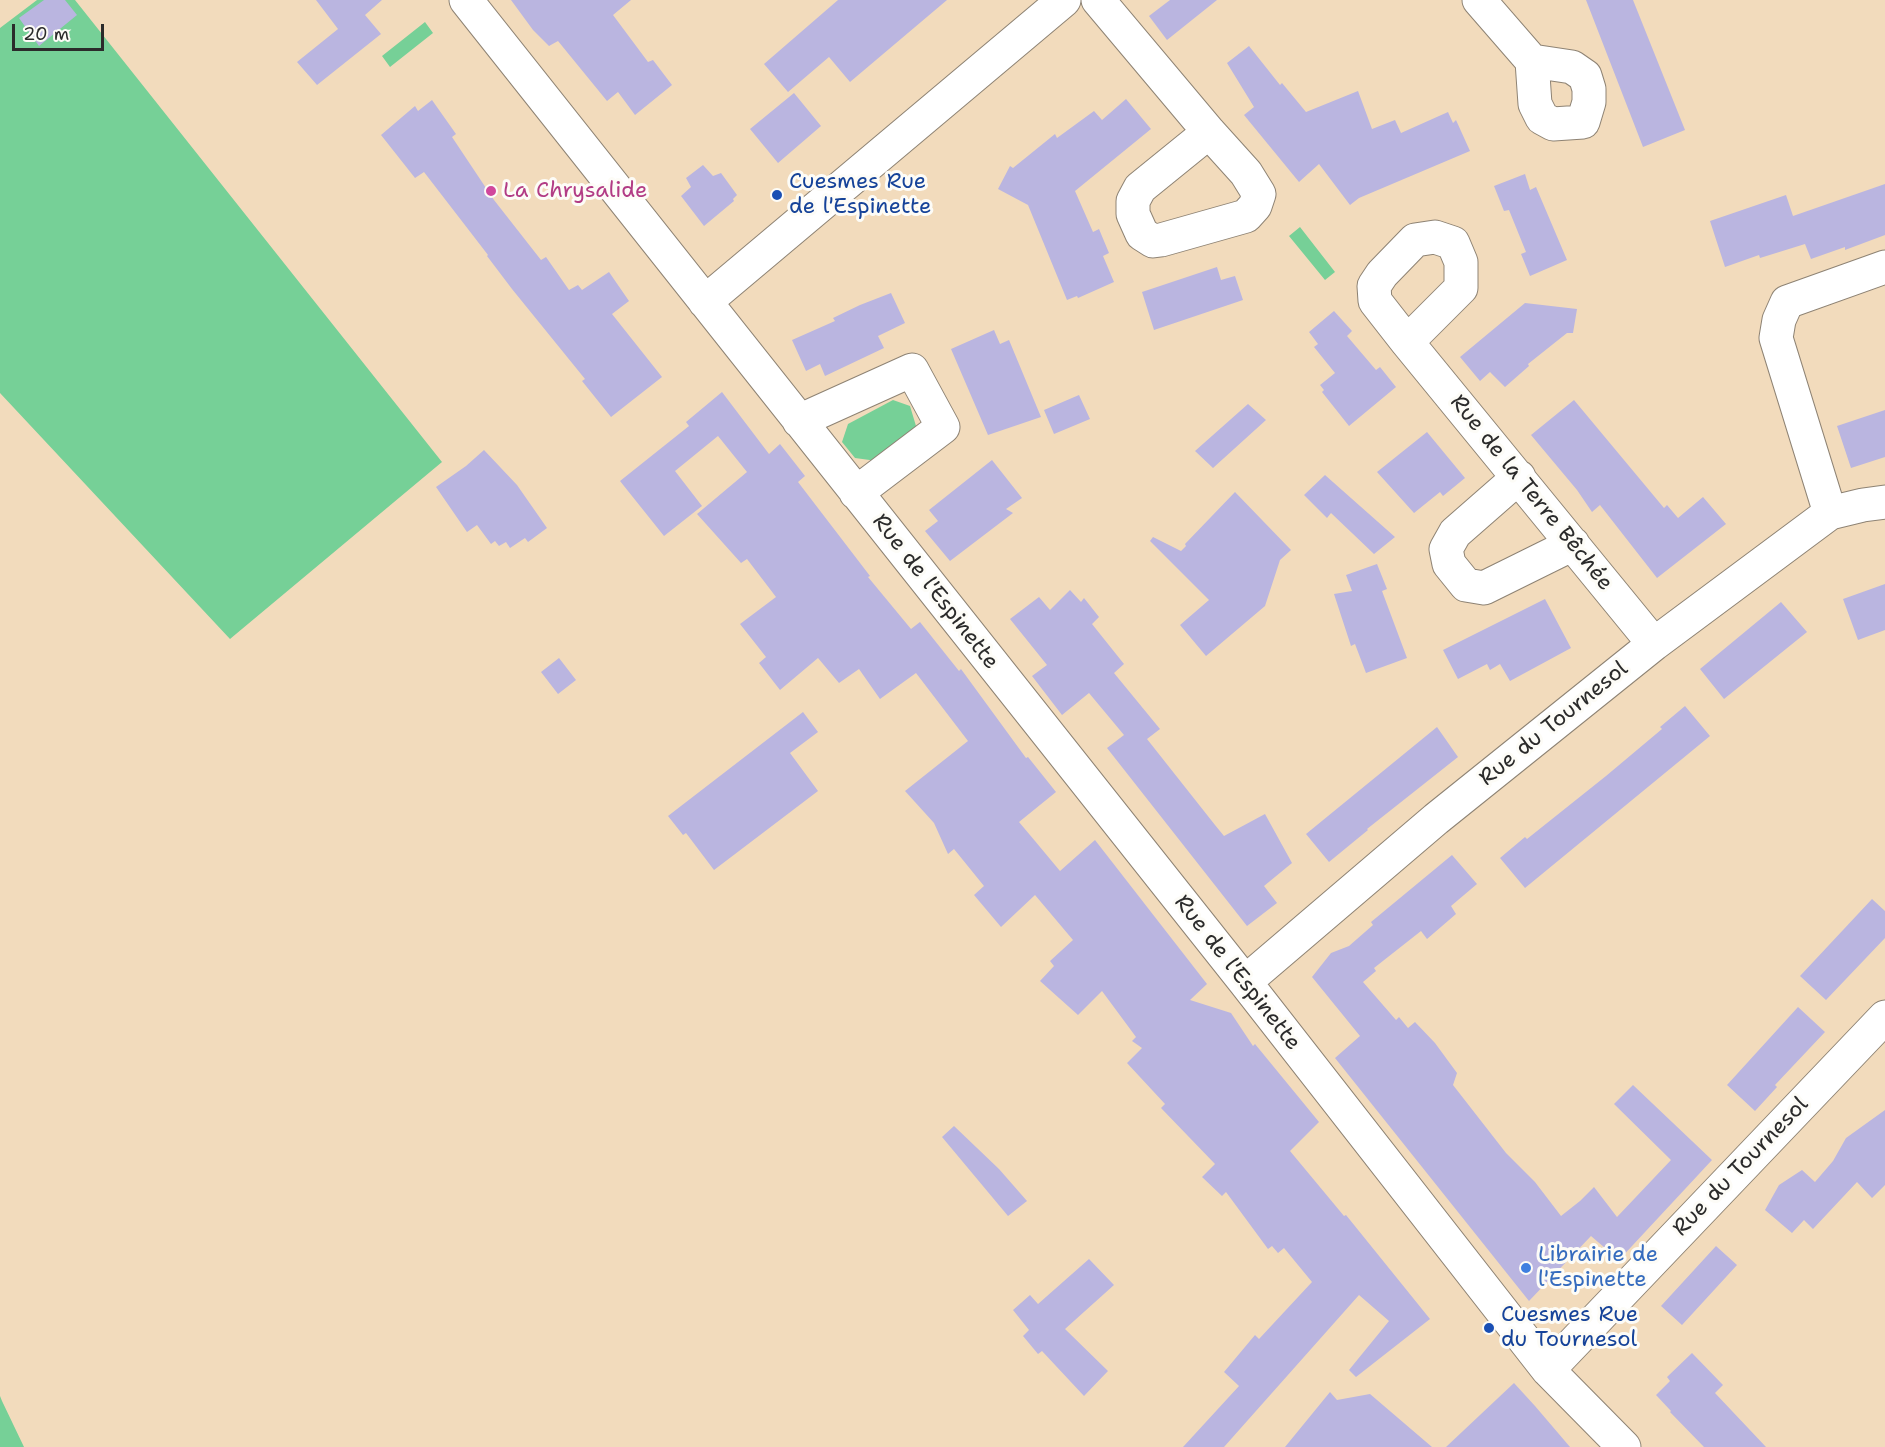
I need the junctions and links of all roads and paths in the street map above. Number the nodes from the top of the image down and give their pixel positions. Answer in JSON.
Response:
{"nodes":[{"id":1,"x":466,"y":0,"type":"edge"},
{"id":2,"x":1064,"y":0,"type":"edge"},
{"id":3,"x":1098,"y":0,"type":"edge"},
{"id":4,"x":1479,"y":0,"type":"edge"},
{"id":5,"x":1532,"y":61,"type":"dead end"},
{"id":6,"x":1209,"y":132,"type":"dead end"},
{"id":7,"x":1885,"y":267,"type":"edge"},
{"id":8,"x":705,"y":302,"type":"junction"},
{"id":9,"x":1407,"y":342,"type":"dead end"},
{"id":10,"x":799,"y":422,"type":"junction"},
{"id":11,"x":1519,"y":477,"type":"junction"},
{"id":12,"x":856,"y":493,"type":"junction"},
{"id":13,"x":1885,"y":502,"type":"edge"},
{"id":14,"x":1830,"y":513,"type":"junction"},
{"id":15,"x":1573,"y":544,"type":"junction"},
{"id":16,"x":1654,"y":644,"type":"junction"},
{"id":17,"x":1245,"y":982,"type":"junction"},
{"id":18,"x":1885,"y":1017,"type":"edge"},
{"id":19,"x":1548,"y":1370,"type":"junction"},
{"id":20,"x":1624,"y":1447,"type":"edge"}],
"edges":[{"from":1,"to":8,"type":"street","name":"Rue de l'Espinette"},
{"from":2,"to":8,"type":"street"},
{"from":3,"to":6,"type":"street"},
{"from":4,"to":5,"type":"street"},
{"from":7,"to":14,"type":"street"},
{"from":8,"to":10,"type":"street","name":"Rue de l'Espinette"},
{"from":9,"to":11,"type":"street","name":"Rue de la Terre Bêchée"},
{"from":10,"to":12,"type":"street","name":"Rue de l'Espinette"},
{"from":10,"to":12,"type":"street","name":"Rue de l'Espinette"},
{"from":11,"to":15,"type":"street","name":"Rue de la Terre Bêchée"},
{"from":11,"to":15,"type":"street"},
{"from":12,"to":17,"type":"street","name":"Rue de l'Espinette"},
{"from":13,"to":14,"type":"street","name":"Rue du Tournesol"},
{"from":14,"to":16,"type":"street","name":"Rue du Tournesol"},
{"from":15,"to":16,"type":"street","name":"Rue de la Terre Bêchée"},
{"from":16,"to":17,"type":"street","name":"Rue du Tournesol"},
{"from":17,"to":19,"type":"street","name":"Rue de l'Espinette"},
{"from":18,"to":19,"type":"street","name":"Rue du Tournesol"},
{"from":19,"to":20,"type":"street","name":"Rue de l'Espinette"}]}
